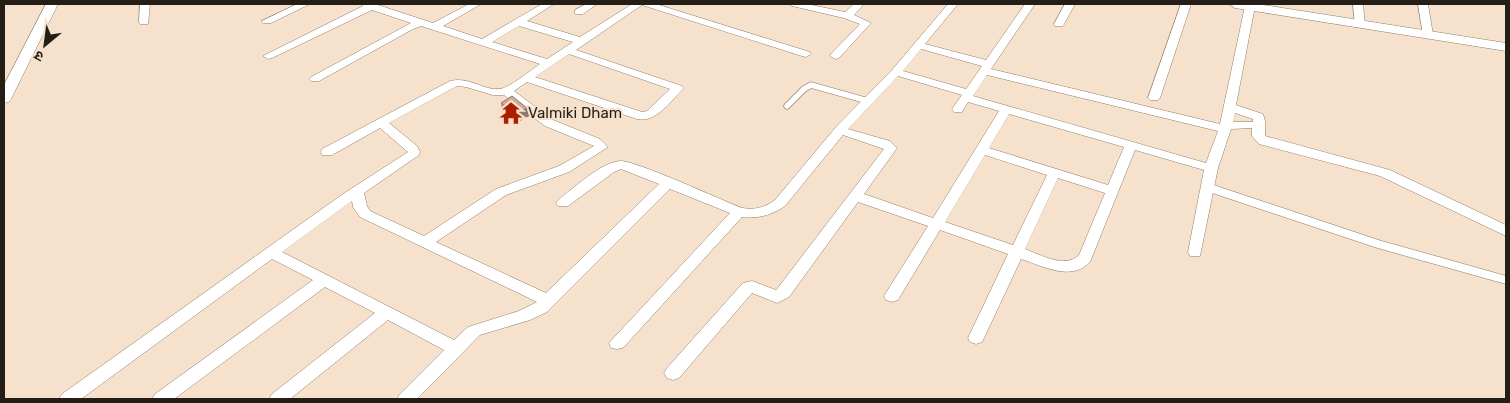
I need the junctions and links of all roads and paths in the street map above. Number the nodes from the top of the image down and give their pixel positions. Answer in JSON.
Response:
{"nodes":[{"id":1,"x":52,"y":4,"type":"edge"},
{"id":2,"x":145,"y":4,"type":"edge"},
{"id":3,"x":304,"y":4,"type":"edge"},
{"id":4,"x":476,"y":4,"type":"edge"},
{"id":5,"x":549,"y":4,"type":"edge"},
{"id":6,"x":592,"y":4,"type":"edge"},
{"id":7,"x":638,"y":4,"type":"edge"},
{"id":8,"x":647,"y":4,"type":"edge"},
{"id":9,"x":794,"y":4,"type":"edge"},
{"id":10,"x":859,"y":4,"type":"edge"},
{"id":11,"x":953,"y":4,"type":"edge"},
{"id":12,"x":1030,"y":4,"type":"edge"},
{"id":13,"x":1070,"y":4,"type":"edge"},
{"id":14,"x":1186,"y":4,"type":"edge"},
{"id":15,"x":1234,"y":4,"type":"edge"},
{"id":16,"x":1358,"y":4,"type":"edge"},
{"id":17,"x":1423,"y":4,"type":"edge"},
{"id":18,"x":369,"y":5,"type":"edge"},
{"id":19,"x":1250,"y":6,"type":"junction"},
{"id":20,"x":579,"y":12,"type":"dead end"},
{"id":21,"x":846,"y":16,"type":"junction"},
{"id":22,"x":267,"y":21,"type":"dead end"},
{"id":23,"x":144,"y":22,"type":"dead end"},
{"id":24,"x":518,"y":22,"type":"junction"},
{"id":25,"x":421,"y":23,"type":"junction"},
{"id":26,"x":1059,"y":24,"type":"dead end"},
{"id":27,"x":1360,"y":25,"type":"junction"},
{"id":28,"x":436,"y":26,"type":"junction"},
{"id":29,"x":1428,"y":35,"type":"junction"},
{"id":30,"x":581,"y":41,"type":"junction"},
{"id":31,"x":484,"y":42,"type":"junction"},
{"id":32,"x":918,"y":45,"type":"junction"},
{"id":33,"x":1506,"y":47,"type":"edge"},
{"id":34,"x":567,"y":50,"type":"junction"},
{"id":35,"x":806,"y":54,"type":"dead end"},
{"id":36,"x":268,"y":56,"type":"dead end"},
{"id":37,"x":835,"y":56,"type":"dead end"},
{"id":38,"x":548,"y":63,"type":"junction"},
{"id":39,"x":987,"y":67,"type":"junction"},
{"id":40,"x":896,"y":72,"type":"junction"},
{"id":41,"x":527,"y":78,"type":"junction"},
{"id":42,"x":315,"y":79,"type":"dead end"},
{"id":43,"x":506,"y":91,"type":"junction"},
{"id":44,"x":968,"y":96,"type":"junction"},
{"id":45,"x":1154,"y":98,"type":"dead end"},
{"id":46,"x":4,"y":99,"type":"edge"},
{"id":47,"x":868,"y":101,"type":"junction"},
{"id":48,"x":787,"y":106,"type":"dead end"},
{"id":49,"x":1233,"y":108,"type":"junction"},
{"id":50,"x":958,"y":109,"type":"dead end"},
{"id":51,"x":1006,"y":110,"type":"junction"},
{"id":52,"x":382,"y":123,"type":"junction"},
{"id":53,"x":1225,"y":128,"type":"junction"},
{"id":54,"x":1253,"y":129,"type":"junction"},
{"id":55,"x":840,"y":130,"type":"junction"},
{"id":56,"x":1131,"y":145,"type":"junction"},
{"id":57,"x":981,"y":150,"type":"junction"},
{"id":58,"x":327,"y":152,"type":"dead end"},
{"id":59,"x":1211,"y":168,"type":"junction"},
{"id":60,"x":1054,"y":173,"type":"junction"},
{"id":61,"x":668,"y":182,"type":"junction"},
{"id":62,"x":1207,"y":187,"type":"junction"},
{"id":63,"x":356,"y":191,"type":"junction"},
{"id":64,"x":1112,"y":191,"type":"junction"},
{"id":65,"x":856,"y":196,"type":"junction"},
{"id":66,"x":563,"y":203,"type":"dead end"},
{"id":67,"x":740,"y":212,"type":"junction"},
{"id":68,"x":937,"y":223,"type":"junction"},
{"id":69,"x":1506,"y":231,"type":"edge"},
{"id":70,"x":424,"y":242,"type":"junction"},
{"id":71,"x":1016,"y":251,"type":"junction"},
{"id":72,"x":271,"y":252,"type":"junction"},
{"id":73,"x":1195,"y":252,"type":"dead end"},
{"id":74,"x":324,"y":280,"type":"junction"},
{"id":75,"x":1506,"y":280,"type":"edge"},
{"id":76,"x":892,"y":296,"type":"dead end"},
{"id":77,"x":548,"y":301,"type":"junction"},
{"id":78,"x":386,"y":313,"type":"junction"},
{"id":79,"x":976,"y":338,"type":"dead end"},
{"id":80,"x":617,"y":343,"type":"dead end"},
{"id":81,"x":457,"y":348,"type":"junction"},
{"id":82,"x":673,"y":373,"type":"dead end"},
{"id":83,"x":68,"y":399,"type":"edge"},
{"id":84,"x":161,"y":399,"type":"edge"},
{"id":85,"x":278,"y":399,"type":"edge"},
{"id":86,"x":406,"y":399,"type":"edge"}],
"edges":[{"from":1,"to":46,"type":"street"},
{"from":2,"to":23,"type":"street"},
{"from":3,"to":22,"type":"street"},
{"from":4,"to":28,"type":"street"},
{"from":5,"to":24,"type":"street"},
{"from":6,"to":20,"type":"street"},
{"from":7,"to":30,"type":"street"},
{"from":8,"to":35,"type":"street"},
{"from":9,"to":21,"type":"street"},
{"from":10,"to":21,"type":"street"},
{"from":11,"to":32,"type":"street"},
{"from":12,"to":39,"type":"street"},
{"from":13,"to":26,"type":"street"},
{"from":14,"to":45,"type":"street"},
{"from":15,"to":19,"type":"street"},
{"from":16,"to":27,"type":"street"},
{"from":17,"to":29,"type":"street"},
{"from":18,"to":25,"type":"street"},
{"from":18,"to":36,"type":"street"},
{"from":19,"to":27,"type":"street"},
{"from":19,"to":49,"type":"street"},
{"from":21,"to":37,"type":"street"},
{"from":24,"to":30,"type":"street"},
{"from":24,"to":31,"type":"street"},
{"from":25,"to":28,"type":"street"},
{"from":25,"to":42,"type":"street"},
{"from":27,"to":29,"type":"street"},
{"from":28,"to":31,"type":"street"},
{"from":29,"to":33,"type":"street"},
{"from":30,"to":34,"type":"street"},
{"from":31,"to":38,"type":"street"},
{"from":32,"to":39,"type":"street"},
{"from":32,"to":40,"type":"street"},
{"from":34,"to":38,"type":"street"},
{"from":34,"to":41,"type":"street"},
{"from":38,"to":41,"type":"street"},
{"from":39,"to":44,"type":"street"},
{"from":39,"to":53,"type":"street"},
{"from":40,"to":44,"type":"street"},
{"from":40,"to":47,"type":"street"},
{"from":41,"to":43,"type":"street"},
{"from":43,"to":52,"type":"street"},
{"from":43,"to":70,"type":"street"},
{"from":44,"to":50,"type":"street"},
{"from":44,"to":51,"type":"street"},
{"from":47,"to":48,"type":"lane"},
{"from":47,"to":55,"type":"street"},
{"from":49,"to":53,"type":"street"},
{"from":49,"to":54,"type":"street"},
{"from":51,"to":56,"type":"street"},
{"from":51,"to":57,"type":"street"},
{"from":52,"to":58,"type":"street"},
{"from":52,"to":63,"type":"street"},
{"from":53,"to":54,"type":"street"},
{"from":53,"to":59,"type":"street"},
{"from":54,"to":69,"type":"street"},
{"from":55,"to":65,"type":"street"},
{"from":55,"to":67,"type":"street"},
{"from":56,"to":59,"type":"street"},
{"from":56,"to":64,"type":"street"},
{"from":57,"to":60,"type":"street"},
{"from":57,"to":68,"type":"street"},
{"from":59,"to":62,"type":"street"},
{"from":60,"to":64,"type":"street"},
{"from":60,"to":71,"type":"street"},
{"from":61,"to":66,"type":"street"},
{"from":61,"to":67,"type":"street"},
{"from":61,"to":77,"type":"street"},
{"from":62,"to":73,"type":"street"},
{"from":62,"to":75,"type":"lane"},
{"from":63,"to":70,"type":"street"},
{"from":63,"to":72,"type":"street"},
{"from":64,"to":71,"type":"street"},
{"from":65,"to":68,"type":"street"},
{"from":65,"to":82,"type":"street"},
{"from":67,"to":80,"type":"street"},
{"from":68,"to":71,"type":"street"},
{"from":68,"to":76,"type":"street"},
{"from":70,"to":77,"type":"street"},
{"from":71,"to":79,"type":"street"},
{"from":72,"to":74,"type":"street"},
{"from":72,"to":83,"type":"street"},
{"from":74,"to":78,"type":"street"},
{"from":74,"to":84,"type":"street"},
{"from":77,"to":81,"type":"street"},
{"from":78,"to":81,"type":"street"},
{"from":78,"to":85,"type":"street"},
{"from":81,"to":86,"type":"street"}]}
